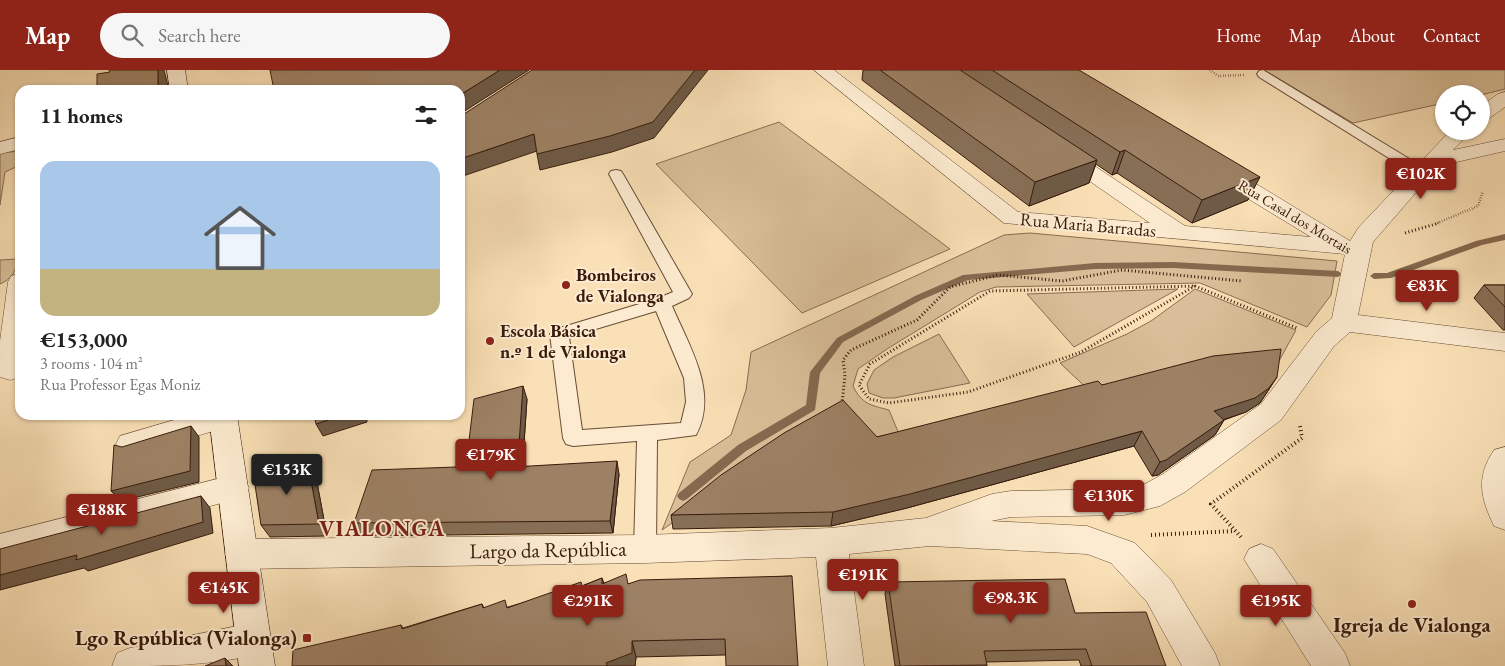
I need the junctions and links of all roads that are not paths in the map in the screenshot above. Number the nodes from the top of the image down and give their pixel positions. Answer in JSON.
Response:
{"nodes":[{"id":1,"x":176,"y":70,"type":"edge"},
{"id":2,"x":823,"y":70,"type":"edge"},
{"id":3,"x":1262,"y":74,"type":"road end"},
{"id":4,"x":178,"y":85,"type":"edge"},
{"id":5,"x":1505,"y":98,"type":"edge"},
{"id":6,"x":1490,"y":109,"type":"edge"},
{"id":7,"x":1451,"y":140,"type":"edge"},
{"id":8,"x":1044,"y":141,"type":"edge"},
{"id":9,"x":15,"y":144,"type":"edge"},
{"id":10,"x":1505,"y":145,"type":"edge"},
{"id":11,"x":0,"y":148,"type":"edge"},
{"id":12,"x":1207,"y":164,"type":"edge"},
{"id":13,"x":1426,"y":167,"type":"junction"},
{"id":14,"x":616,"y":174,"type":"dead end"},
{"id":15,"x":1182,"y":234,"type":"junction"},
{"id":16,"x":1356,"y":245,"type":"junction"},
{"id":17,"x":15,"y":288,"type":"edge"},
{"id":18,"x":0,"y":292,"type":"edge"},
{"id":19,"x":662,"y":303,"type":"junction"},
{"id":20,"x":15,"y":328,"type":"edge"},
{"id":21,"x":1334,"y":331,"type":"junction"},
{"id":22,"x":1505,"y":342,"type":"edge"},
{"id":23,"x":10,"y":370,"type":"edge"},
{"id":24,"x":210,"y":420,"type":"edge"},
{"id":25,"x":224,"y":420,"type":"edge"},
{"id":26,"x":647,"y":433,"type":"junction"},
{"id":27,"x":131,"y":444,"type":"edge"},
{"id":28,"x":1505,"y":459,"type":"edge"},
{"id":29,"x":233,"y":488,"type":"junction"},
{"id":30,"x":1505,"y":516,"type":"edge"},
{"id":31,"x":930,"y":532,"type":"junction"},
{"id":32,"x":831,"y":542,"type":"junction"},
{"id":33,"x":0,"y":548,"type":"edge"},
{"id":34,"x":645,"y":549,"type":"junction"},
{"id":35,"x":242,"y":554,"type":"junction"},
{"id":36,"x":1261,"y":560,"type":"road end"},
{"id":37,"x":254,"y":653,"type":"edge"},
{"id":38,"x":130,"y":666,"type":"edge"},
{"id":39,"x":846,"y":666,"type":"edge"},
{"id":40,"x":1202,"y":666,"type":"edge"},
{"id":41,"x":1332,"y":666,"type":"edge"}],
"edges":[{"from":1,"to":4,"type":"street"},
{"from":2,"to":15,"type":"street","name":"Rua Maria Barradas"},
{"from":3,"to":13,"type":"lane"},
{"from":5,"to":6,"type":"street"},
{"from":7,"to":13,"type":"street"},
{"from":8,"to":15,"type":"street"},
{"from":9,"to":11,"type":"street"},
{"from":10,"to":13,"type":"street"},
{"from":12,"to":16,"type":"street","name":"Rua Casal dos Mortais"},
{"from":13,"to":16,"type":"street"},
{"from":14,"to":19,"type":"lane"},
{"from":15,"to":16,"type":"street","name":"Rua Maria Barradas"},
{"from":16,"to":21,"type":"street"},
{"from":17,"to":18,"type":"street"},
{"from":19,"to":26,"type":"lane"},
{"from":19,"to":26,"type":"lane"},
{"from":20,"to":23,"type":"street"},
{"from":21,"to":22,"type":"street"},
{"from":21,"to":31,"type":"street"},
{"from":24,"to":27,"type":"street"},
{"from":25,"to":29,"type":"street"},
{"from":26,"to":34,"type":"lane"},
{"from":28,"to":30,"type":"street"},
{"from":29,"to":33,"type":"street"},
{"from":29,"to":35,"type":"street"},
{"from":31,"to":32,"type":"street","name":"Largo da República"},
{"from":31,"to":40,"type":"street"},
{"from":32,"to":34,"type":"street","name":"Largo da República"},
{"from":32,"to":39,"type":"street"},
{"from":34,"to":35,"type":"street","name":"Largo da República"},
{"from":35,"to":37,"type":"street"},
{"from":36,"to":41,"type":"street"},
{"from":37,"to":38,"type":"street"}]}
